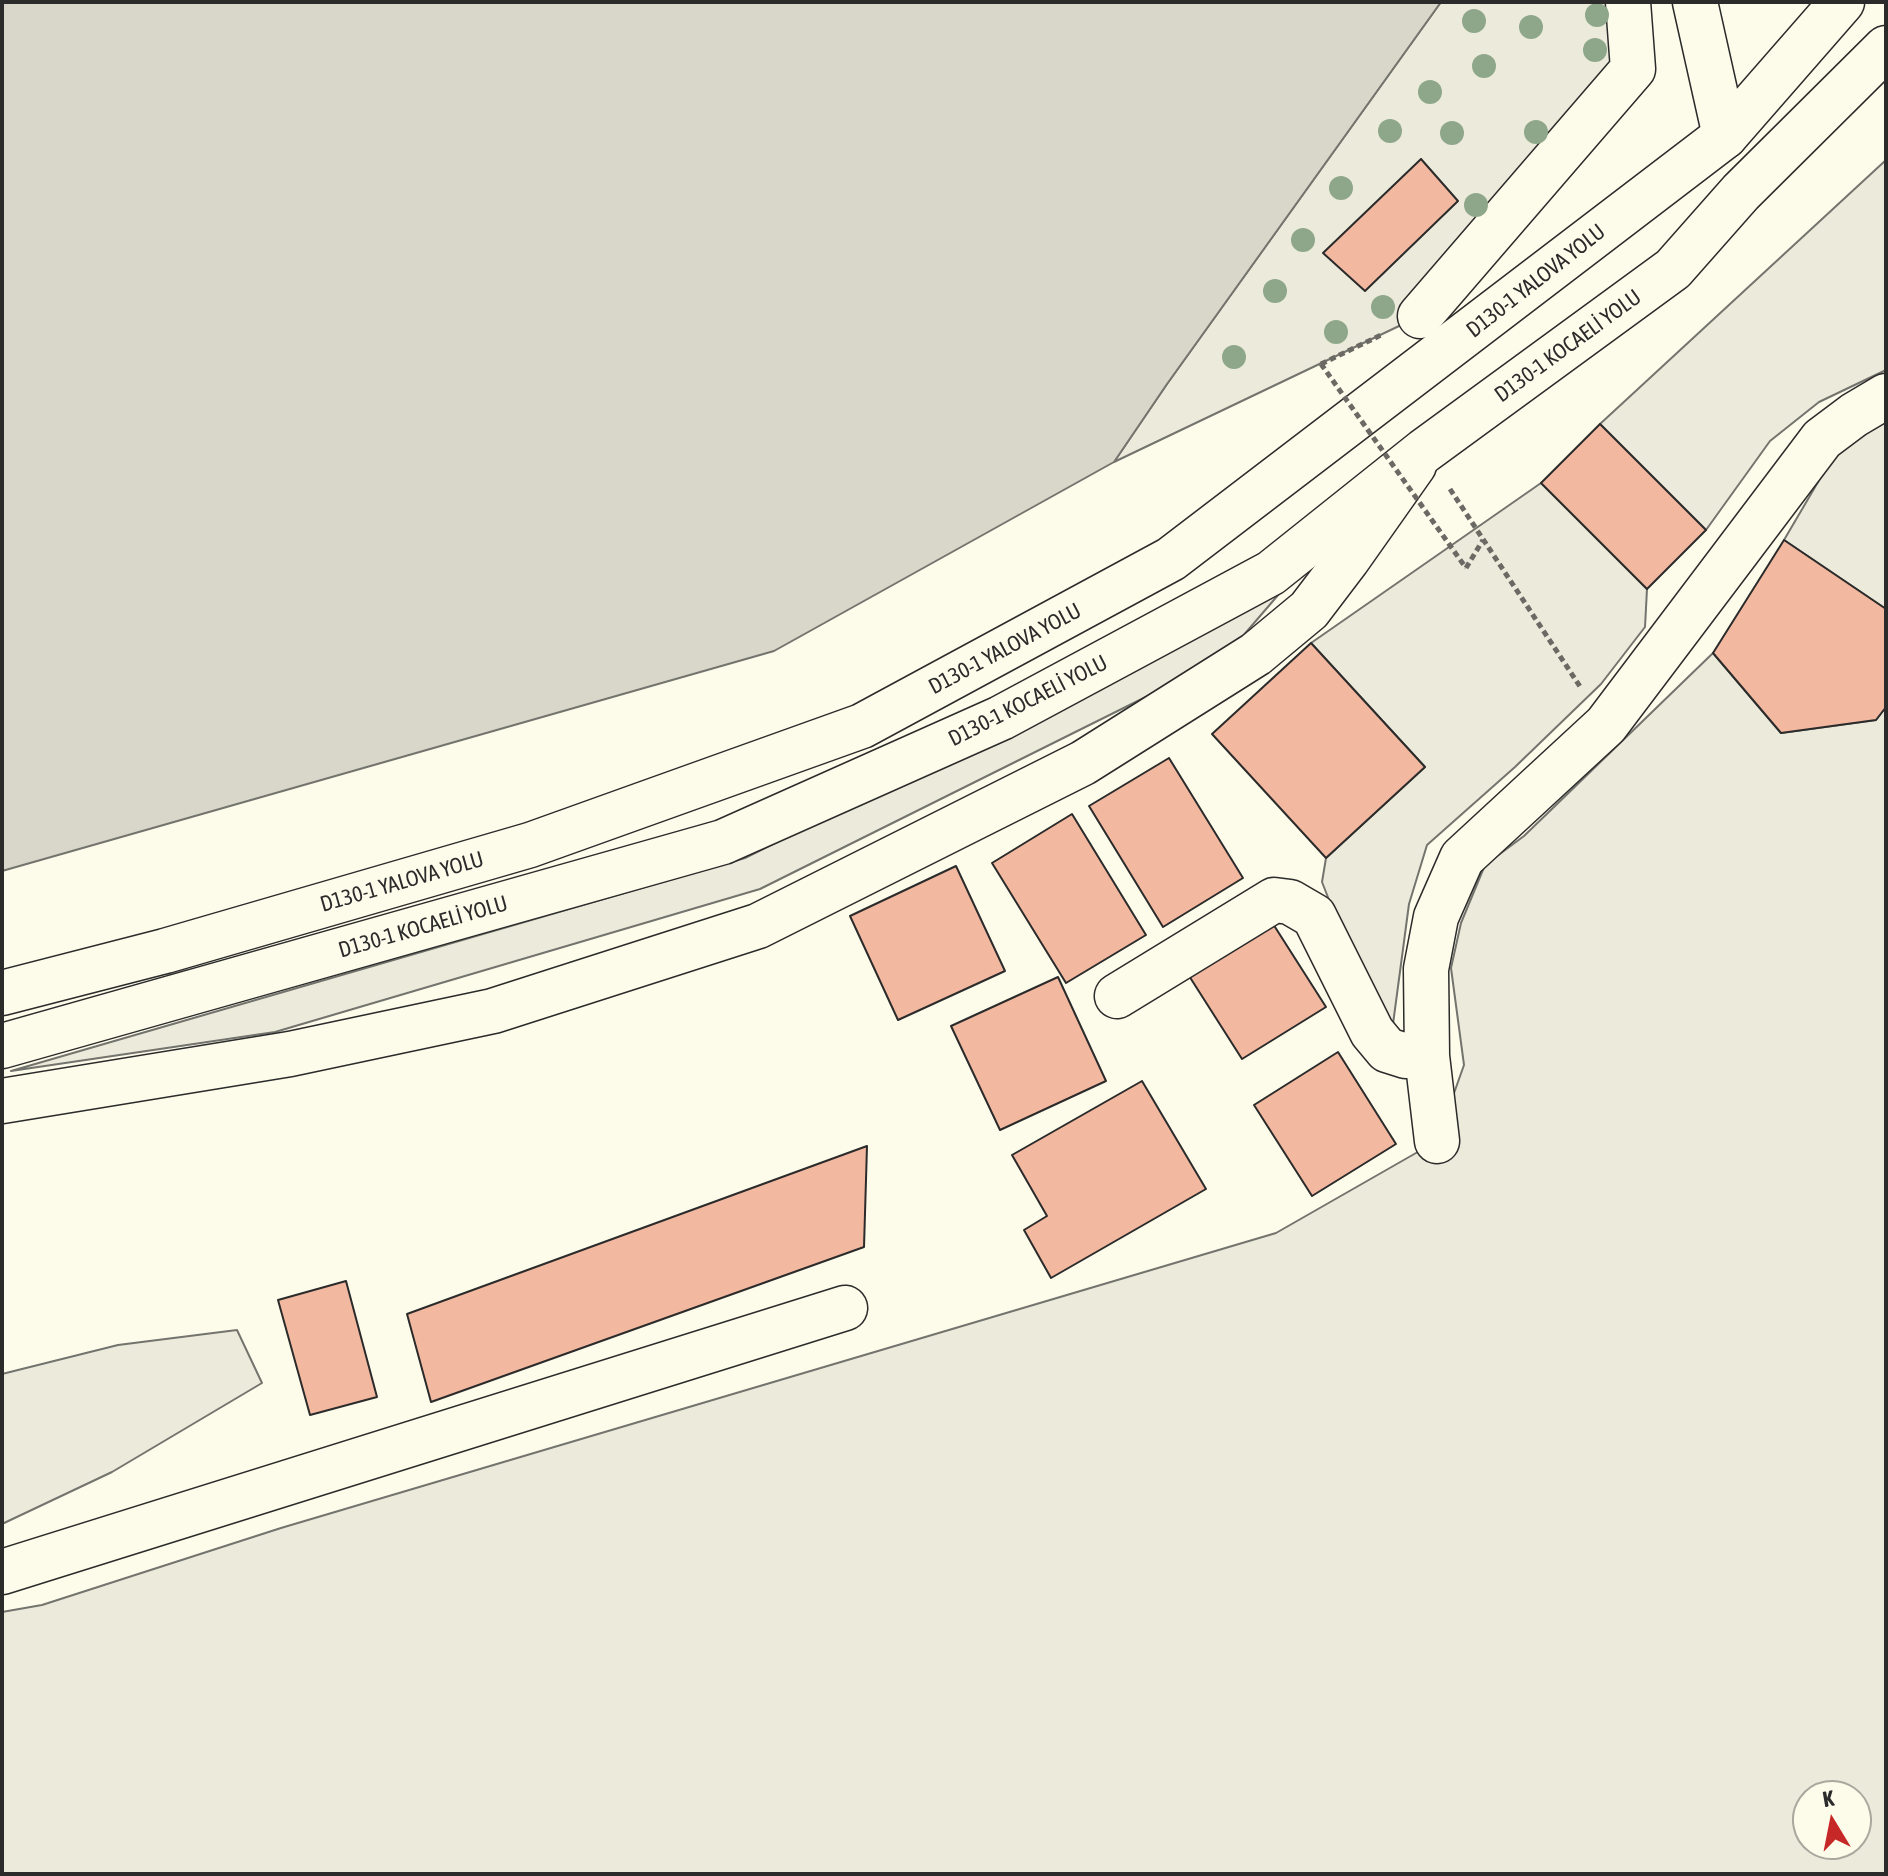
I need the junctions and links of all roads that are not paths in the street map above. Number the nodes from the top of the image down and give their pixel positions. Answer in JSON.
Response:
{"nodes":[{"id":1,"x":1628,"y":2,"type":"edge"},
{"id":2,"x":1695,"y":2,"type":"edge"},
{"id":3,"x":1842,"y":2,"type":"edge"},
{"id":4,"x":1886,"y":48,"type":"edge"},
{"id":5,"x":1725,"y":136,"type":"junction"},
{"id":6,"x":1420,"y":316,"type":"road end"},
{"id":7,"x":1886,"y":396,"type":"edge"},
{"id":8,"x":1424,"y":451,"type":"junction"},
{"id":9,"x":2,"y":993,"type":"edge"},
{"id":10,"x":1117,"y":996,"type":"dead end"},
{"id":11,"x":2,"y":1046,"type":"edge"},
{"id":12,"x":1427,"y":1056,"type":"junction"},
{"id":13,"x":2,"y":1101,"type":"edge"},
{"id":14,"x":1437,"y":1141,"type":"dead end"},
{"id":15,"x":845,"y":1308,"type":"dead end"},
{"id":16,"x":2,"y":1572,"type":"edge"}],
"edges":[{"from":1,"to":6,"type":"main road"},
{"from":2,"to":5,"type":"main road"},
{"from":3,"to":5,"type":"main road","name":"D130-1 YALOVA YOLU"},
{"from":4,"to":8,"type":"main road","name":"D130-1 KOCAELİ YOLU"},
{"from":5,"to":9,"type":"main road","name":"D130-1 YALOVA YOLU"},
{"from":7,"to":12,"type":"main road"},
{"from":8,"to":11,"type":"main road","name":"D130-1 KOCAELİ YOLU"},
{"from":8,"to":13,"type":"main road"},
{"from":10,"to":12,"type":"main road"},
{"from":12,"to":14,"type":"main road"},
{"from":15,"to":16,"type":"main road"}]}
